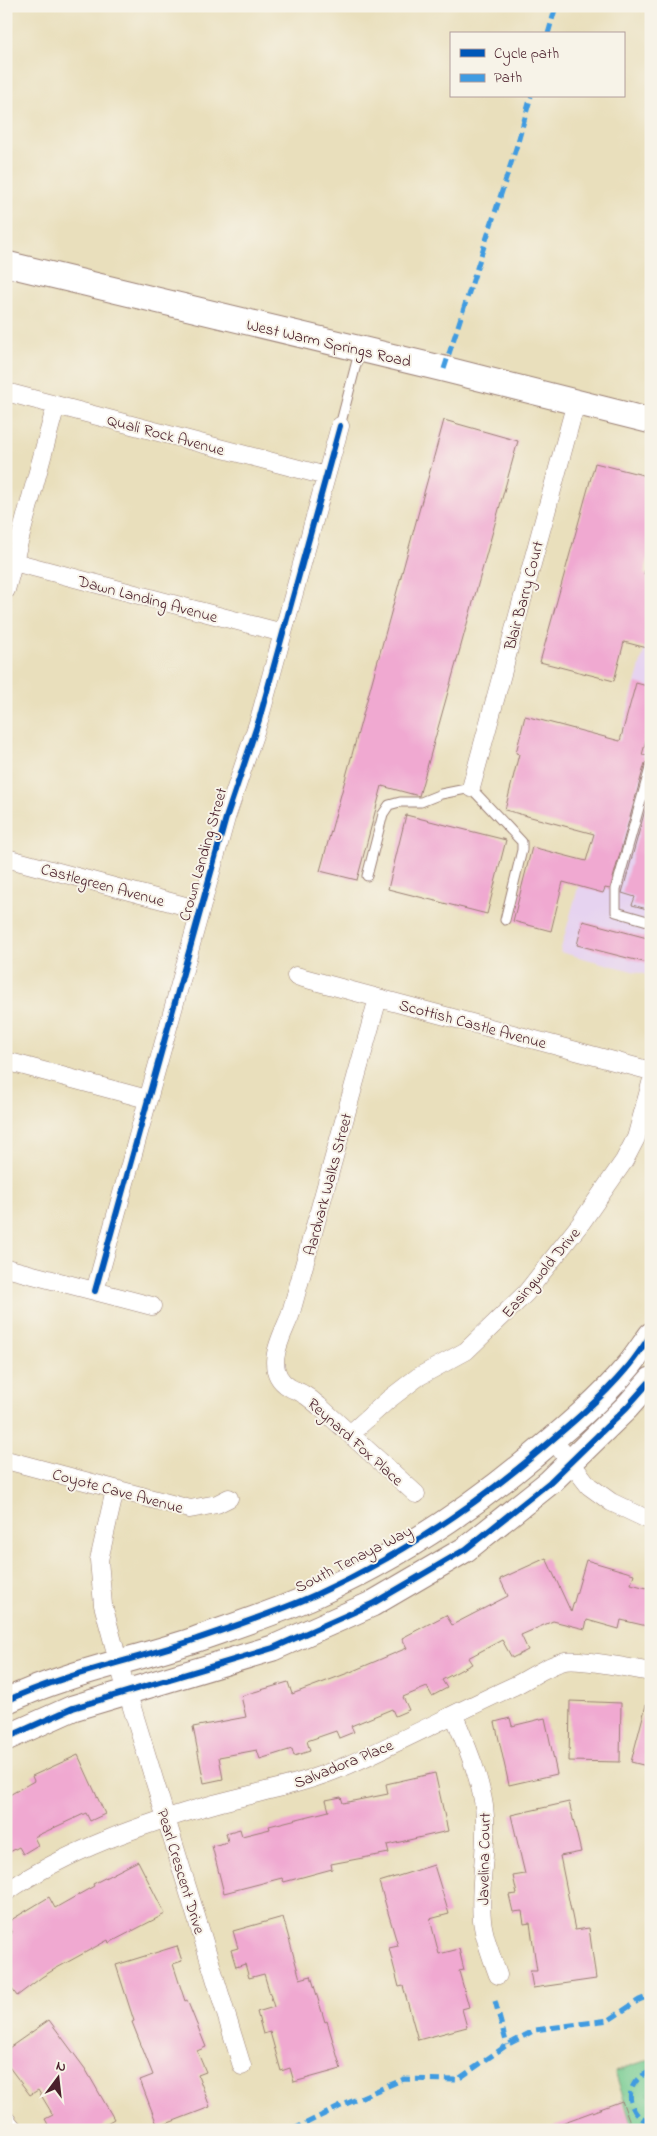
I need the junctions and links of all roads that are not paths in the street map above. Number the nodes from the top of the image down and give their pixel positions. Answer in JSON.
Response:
{"nodes":[{"id":1,"x":6,"y":264,"type":"edge"},
{"id":2,"x":360,"y":349,"type":"junction"},
{"id":3,"x":6,"y":392,"type":"edge"},
{"id":4,"x":576,"y":402,"type":"junction"},
{"id":5,"x":56,"y":405,"type":"junction"},
{"id":6,"x":651,"y":421,"type":"edge"},
{"id":7,"x":340,"y":426,"type":"joint"},
{"id":8,"x":326,"y":476,"type":"junction"},
{"id":9,"x":14,"y":562,"type":"junction"},
{"id":10,"x":6,"y":590,"type":"edge"},
{"id":11,"x":283,"y":633,"type":"junction"},
{"id":12,"x":651,"y":765,"type":"edge"},
{"id":13,"x":470,"y":788,"type":"junction"},
{"id":14,"x":6,"y":858,"type":"edge"},
{"id":15,"x":367,"y":876,"type":"dead end"},
{"id":16,"x":200,"y":910,"type":"junction"},
{"id":17,"x":505,"y":920,"type":"dead end"},
{"id":18,"x":651,"y":922,"type":"edge"},
{"id":19,"x":296,"y":976,"type":"dead end"},
{"id":20,"x":378,"y":998,"type":"junction"},
{"id":21,"x":6,"y":1060,"type":"edge"},
{"id":22,"x":651,"y":1071,"type":"edge"},
{"id":23,"x":651,"y":1083,"type":"edge"},
{"id":24,"x":147,"y":1099,"type":"junction"},
{"id":25,"x":6,"y":1268,"type":"edge"},
{"id":26,"x":95,"y":1291,"type":"junction"},
{"id":27,"x":152,"y":1306,"type":"dead end"},
{"id":28,"x":651,"y":1335,"type":"edge"},
{"id":29,"x":275,"y":1370,"type":"joint"},
{"id":30,"x":651,"y":1380,"type":"edge"},
{"id":31,"x":350,"y":1434,"type":"junction"},
{"id":32,"x":553,"y":1440,"type":"junction"},
{"id":33,"x":6,"y":1460,"type":"edge"},
{"id":34,"x":571,"y":1464,"type":"junction"},
{"id":35,"x":115,"y":1490,"type":"junction"},
{"id":36,"x":416,"y":1494,"type":"dead end"},
{"id":37,"x":229,"y":1498,"type":"dead end"},
{"id":38,"x":651,"y":1521,"type":"edge"},
{"id":39,"x":651,"y":1672,"type":"edge"},
{"id":40,"x":123,"y":1676,"type":"junction"},
{"id":41,"x":6,"y":1701,"type":"edge"},
{"id":42,"x":454,"y":1715,"type":"junction"},
{"id":43,"x":6,"y":1738,"type":"edge"},
{"id":44,"x":166,"y":1819,"type":"junction"},
{"id":45,"x":6,"y":1892,"type":"edge"},
{"id":46,"x":498,"y":1975,"type":"dead end"},
{"id":47,"x":242,"y":2066,"type":"dead end"},
{"id":48,"x":6,"y":2120,"type":"edge"},
{"id":49,"x":14,"y":2130,"type":"edge"}],
"edges":[{"from":1,"to":2,"type":"street","name":"West Warm Springs Road"},
{"from":2,"to":4,"type":"street","name":"West Warm Springs Road"},
{"from":2,"to":7,"type":"lane"},
{"from":3,"to":5,"type":"street","name":"Quali Rock Avenue"},
{"from":4,"to":6,"type":"street","name":"West Warm Springs Road"},
{"from":4,"to":13,"type":"street","name":"Blair Barry Court"},
{"from":5,"to":8,"type":"street","name":"Quali Rock Avenue"},
{"from":5,"to":9,"type":"street"},
{"from":7,"to":8,"type":"street","name":"Crown Landing Street"},
{"from":8,"to":11,"type":"street","name":"Crown Landing Street"},
{"from":9,"to":10,"type":"street"},
{"from":9,"to":11,"type":"street","name":"Dawn Landing Avenue"},
{"from":11,"to":16,"type":"street","name":"Crown Landing Street"},
{"from":12,"to":18,"type":"lane"},
{"from":13,"to":15,"type":"lane"},
{"from":13,"to":17,"type":"lane"},
{"from":14,"to":16,"type":"street","name":"Castlegreen Avenue"},
{"from":16,"to":24,"type":"street","name":"Crown Landing Street"},
{"from":19,"to":20,"type":"street","name":"Scottish Castle Avenue"},
{"from":20,"to":22,"type":"street","name":"Scottish Castle Avenue"},
{"from":20,"to":29,"type":"street","name":"Aardvark Walks Street"},
{"from":21,"to":24,"type":"street"},
{"from":23,"to":31,"type":"street","name":"Easingwold Drive"},
{"from":24,"to":26,"type":"street","name":"Crown Landing Street"},
{"from":25,"to":26,"type":"street"},
{"from":26,"to":27,"type":"street"},
{"from":28,"to":32,"type":"street","name":"South Tenaya Way"},
{"from":29,"to":31,"type":"street","name":"Reynard Fox Place"},
{"from":30,"to":34,"type":"street","name":"South Tenaya Way"},
{"from":31,"to":36,"type":"street","name":"Reynard Fox Place"},
{"from":32,"to":34,"type":"street"},
{"from":32,"to":40,"type":"street","name":"South Tenaya Way"},
{"from":33,"to":35,"type":"street","name":"Coyote Cave Avenue"},
{"from":34,"to":38,"type":"street"},
{"from":34,"to":40,"type":"street","name":"South Tenaya Way"},
{"from":35,"to":37,"type":"street","name":"Coyote Cave Avenue"},
{"from":35,"to":40,"type":"street","name":"Pearl Crescent Drive"},
{"from":39,"to":42,"type":"street","name":"Salvadora Place"},
{"from":40,"to":41,"type":"street","name":"South Tenaya Way"},
{"from":40,"to":43,"type":"street","name":"South Tenaya Way"},
{"from":40,"to":44,"type":"street","name":"Pearl Crescent Drive"},
{"from":42,"to":44,"type":"street","name":"Salvadora Place"},
{"from":42,"to":46,"type":"street","name":"Javelina Court"},
{"from":44,"to":45,"type":"street","name":"Salvadora Place"},
{"from":44,"to":47,"type":"street","name":"Pearl Crescent Drive"},
{"from":48,"to":49,"type":"street"}]}
